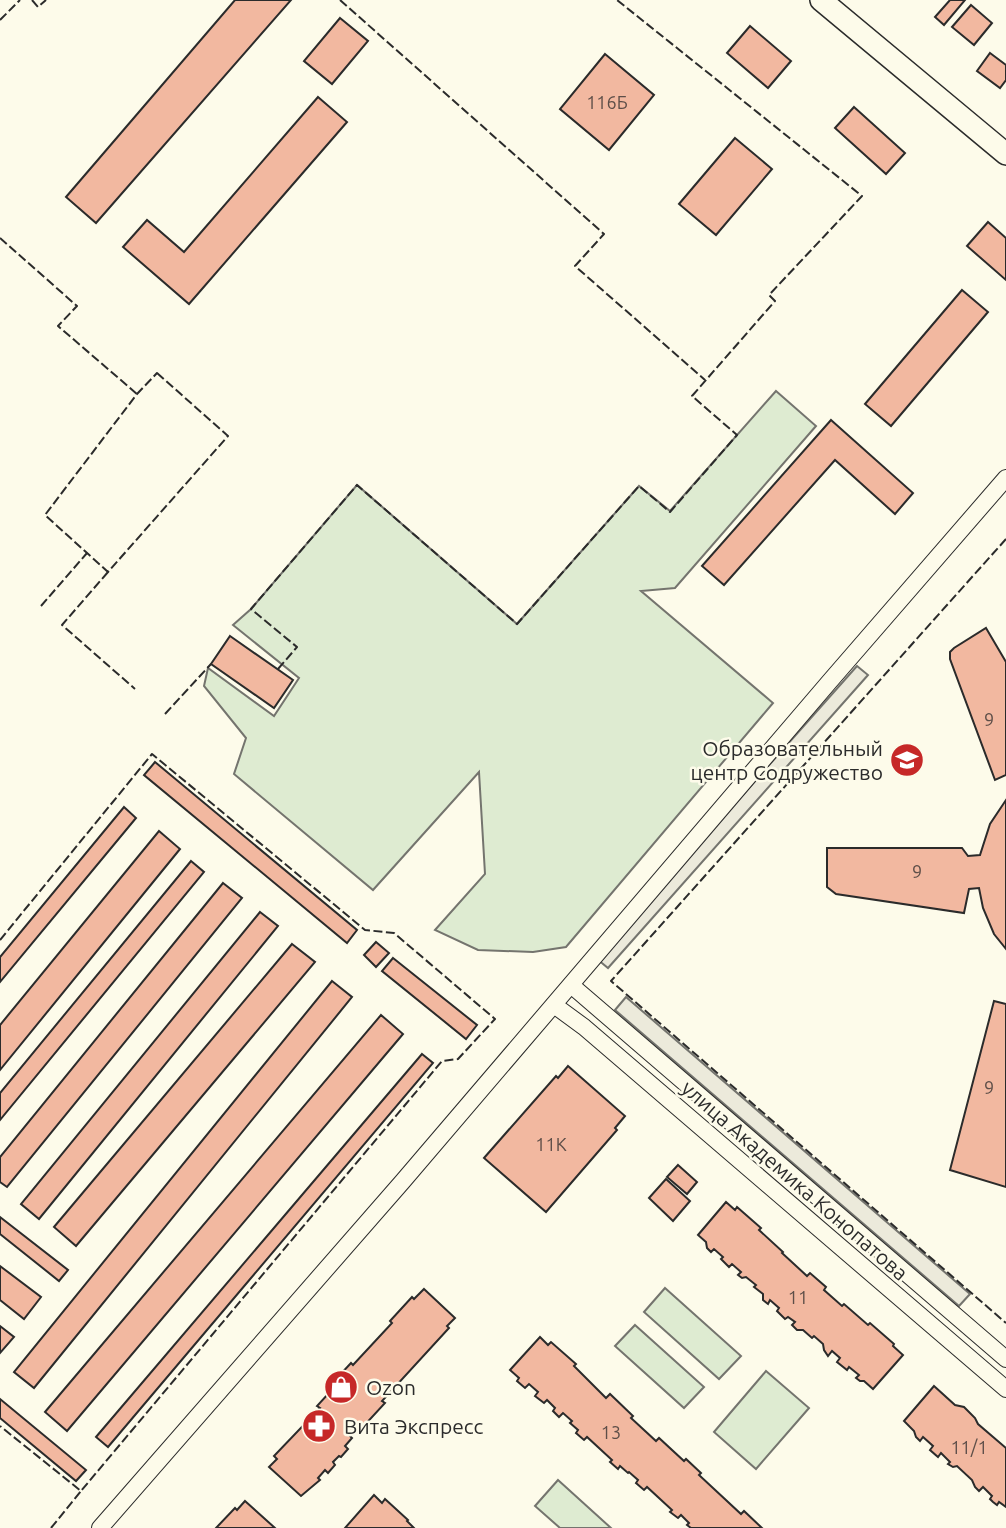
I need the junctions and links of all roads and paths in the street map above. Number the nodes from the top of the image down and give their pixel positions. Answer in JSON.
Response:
{"nodes":[{"id":1,"x":821,"y":0,"type":"edge"},
{"id":2,"x":1006,"y":154,"type":"edge"},
{"id":3,"x":1006,"y":478,"type":"edge"},
{"id":4,"x":571,"y":985,"type":"junction"},
{"id":5,"x":554,"y":1005,"type":"junction"},
{"id":6,"x":1006,"y":1359,"type":"edge"},
{"id":7,"x":1006,"y":1389,"type":"edge"},
{"id":8,"x":100,"y":1528,"type":"edge"}],
"edges":[{"from":1,"to":2,"type":"main road"},
{"from":3,"to":4,"type":"street"},
{"from":4,"to":5,"type":"street"},
{"from":4,"to":6,"type":"street","name":"улица Академика Конопатова"},
{"from":5,"to":7,"type":"street","name":"улица Академика Конопатова"},
{"from":5,"to":8,"type":"street"}]}
